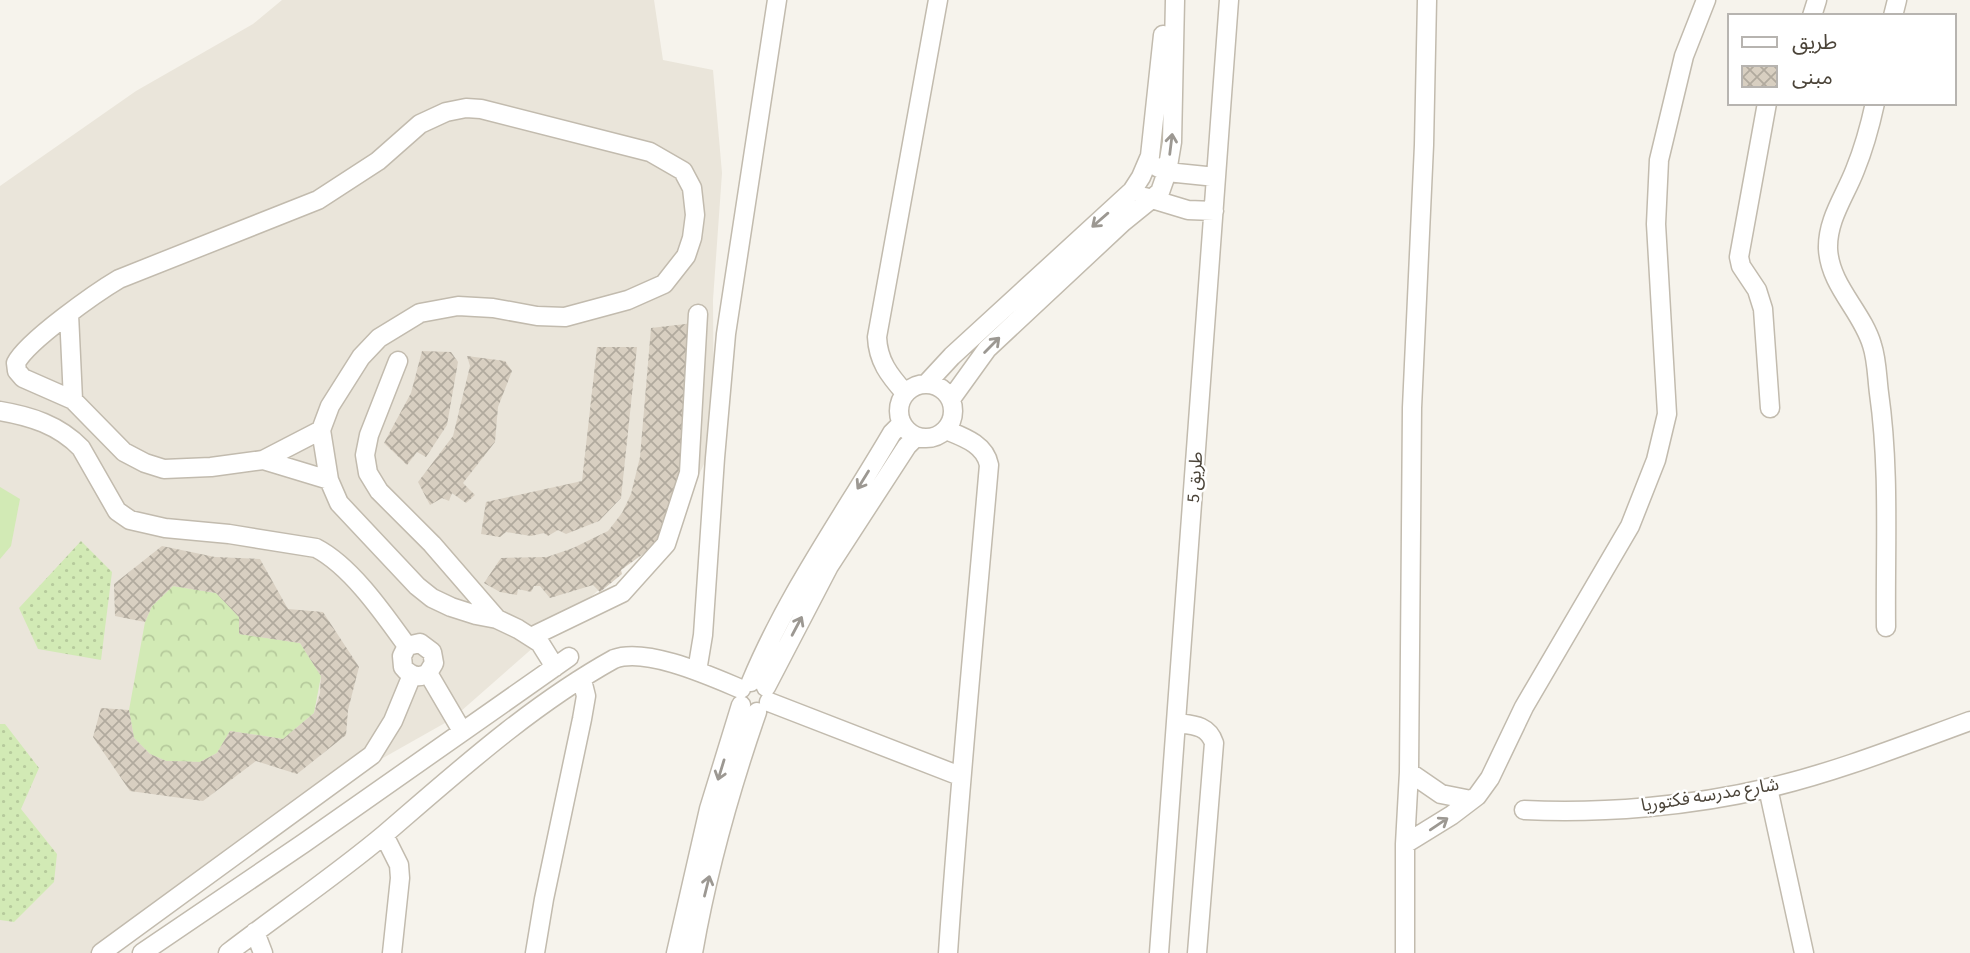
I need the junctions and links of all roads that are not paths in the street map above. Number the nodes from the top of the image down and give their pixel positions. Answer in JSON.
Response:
{"nodes":[{"id":1,"x":777,"y":0,"type":"edge"},
{"id":2,"x":938,"y":0,"type":"edge"},
{"id":3,"x":1166,"y":0,"type":"edge"},
{"id":4,"x":1175,"y":0,"type":"edge"},
{"id":5,"x":1229,"y":0,"type":"edge"},
{"id":6,"x":1427,"y":0,"type":"edge"},
{"id":7,"x":1706,"y":0,"type":"edge"},
{"id":8,"x":1767,"y":105,"type":"edge"},
{"id":9,"x":1875,"y":105,"type":"edge"},
{"id":10,"x":1147,"y":163,"type":"junction"},
{"id":11,"x":1167,"y":172,"type":"junction"},
{"id":12,"x":1216,"y":177,"type":"junction"},
{"id":13,"x":1132,"y":191,"type":"junction"},
{"id":14,"x":1152,"y":200,"type":"junction"},
{"id":15,"x":1214,"y":211,"type":"junction"},
{"id":16,"x":69,"y":314,"type":"junction"},
{"id":17,"x":698,"y":314,"type":"dead end"},
{"id":18,"x":398,"y":361,"type":"dead end"},
{"id":19,"x":927,"y":383,"type":"junction"},
{"id":20,"x":905,"y":393,"type":"junction"},
{"id":21,"x":951,"y":399,"type":"junction"},
{"id":22,"x":72,"y":400,"type":"junction"},
{"id":23,"x":1770,"y":408,"type":"dead end"},
{"id":24,"x":0,"y":411,"type":"edge"},
{"id":25,"x":901,"y":424,"type":"junction"},
{"id":26,"x":321,"y":430,"type":"junction"},
{"id":27,"x":946,"y":430,"type":"junction"},
{"id":28,"x":916,"y":437,"type":"junction"},
{"id":29,"x":263,"y":460,"type":"junction"},
{"id":30,"x":329,"y":480,"type":"junction"},
{"id":31,"x":497,"y":619,"type":"junction"},
{"id":32,"x":1886,"y":627,"type":"dead end"},
{"id":33,"x":531,"y":637,"type":"junction"},
{"id":34,"x":407,"y":646,"type":"junction"},
{"id":35,"x":697,"y":671,"type":"junction"},
{"id":36,"x":420,"y":674,"type":"junction"},
{"id":37,"x":582,"y":680,"type":"junction"},
{"id":38,"x":754,"y":696,"type":"junction"},
{"id":39,"x":1970,"y":721,"type":"edge"},
{"id":40,"x":1177,"y":723,"type":"junction"},
{"id":41,"x":462,"y":731,"type":"junction"},
{"id":42,"x":1409,"y":772,"type":"junction"},
{"id":43,"x":960,"y":776,"type":"junction"},
{"id":44,"x":1768,"y":788,"type":"junction"},
{"id":45,"x":1471,"y":800,"type":"junction"},
{"id":46,"x":1524,"y":810,"type":"dead end"},
{"id":47,"x":384,"y":835,"type":"junction"},
{"id":48,"x":1405,"y":844,"type":"junction"},
{"id":49,"x":691,"y":918,"type":"junction"},
{"id":50,"x":255,"y":932,"type":"junction"},
{"id":51,"x":101,"y":953,"type":"edge"},
{"id":52,"x":142,"y":953,"type":"edge"},
{"id":53,"x":228,"y":953,"type":"edge"},
{"id":54,"x":263,"y":953,"type":"edge"},
{"id":55,"x":392,"y":953,"type":"edge"},
{"id":56,"x":536,"y":953,"type":"edge"},
{"id":57,"x":676,"y":953,"type":"edge"},
{"id":58,"x":693,"y":953,"type":"edge"},
{"id":59,"x":948,"y":953,"type":"edge"},
{"id":60,"x":1159,"y":953,"type":"edge"},
{"id":61,"x":1197,"y":953,"type":"edge"},
{"id":62,"x":1405,"y":953,"type":"edge"},
{"id":63,"x":1804,"y":953,"type":"edge"}],
"edges":[{"from":1,"to":35,"type":"street"},
{"from":2,"to":20,"type":"street"},
{"from":3,"to":10,"type":"street"},
{"from":11,"to":4,"type":"street","one_way":true},
{"from":5,"to":12,"type":"street","name":"طريق 5"},
{"from":6,"to":42,"type":"street"},
{"from":7,"to":45,"type":"street"},
{"from":8,"to":23,"type":"street"},
{"from":9,"to":32,"type":"street"},
{"from":10,"to":11,"type":"street"},
{"from":10,"to":13,"type":"street"},
{"from":11,"to":12,"type":"street"},
{"from":11,"to":14,"type":"street"},
{"from":12,"to":15,"type":"street","name":"طريق 5"},
{"from":13,"to":14,"type":"street"},
{"from":13,"to":19,"type":"street","one_way":true},
{"from":14,"to":15,"type":"street"},
{"from":21,"to":14,"type":"street","one_way":true},
{"from":15,"to":40,"type":"street","name":"طريق 5"},
{"from":16,"to":22,"type":"street"},
{"from":16,"to":22,"type":"street"},
{"from":16,"to":26,"type":"street"},
{"from":17,"to":33,"type":"street"},
{"from":18,"to":31,"type":"street"},
{"from":19,"to":20,"type":"street"},
{"from":19,"to":21,"type":"street"},
{"from":20,"to":25,"type":"street"},
{"from":21,"to":27,"type":"street"},
{"from":22,"to":29,"type":"street"},
{"from":24,"to":34,"type":"street"},
{"from":25,"to":28,"type":"street"},
{"from":25,"to":38,"type":"street","one_way":true},
{"from":26,"to":29,"type":"street"},
{"from":26,"to":30,"type":"street"},
{"from":27,"to":28,"type":"street"},
{"from":27,"to":43,"type":"street"},
{"from":38,"to":28,"type":"street","one_way":true},
{"from":29,"to":30,"type":"street"},
{"from":30,"to":31,"type":"street"},
{"from":31,"to":33,"type":"street"},
{"from":33,"to":41,"type":"street"},
{"from":34,"to":36,"type":"street"},
{"from":34,"to":36,"type":"street"},
{"from":35,"to":37,"type":"street"},
{"from":35,"to":38,"type":"street"},
{"from":36,"to":41,"type":"street"},
{"from":36,"to":51,"type":"street"},
{"from":37,"to":47,"type":"street"},
{"from":37,"to":56,"type":"street"},
{"from":38,"to":43,"type":"street"},
{"from":38,"to":49,"type":"street"},
{"from":39,"to":44,"type":"street","name":"شارع مدرسه فكتوريا"},
{"from":40,"to":60,"type":"street","name":"طريق 5"},
{"from":40,"to":61,"type":"street"},
{"from":41,"to":52,"type":"street"},
{"from":42,"to":45,"type":"street"},
{"from":42,"to":48,"type":"street"},
{"from":43,"to":59,"type":"street"},
{"from":44,"to":46,"type":"street","name":"شارع مدرسه فكتوريا"},
{"from":44,"to":63,"type":"street"},
{"from":48,"to":45,"type":"street","one_way":true},
{"from":47,"to":50,"type":"street"},
{"from":47,"to":55,"type":"street"},
{"from":48,"to":62,"type":"street"},
{"from":49,"to":57,"type":"street"},
{"from":49,"to":58,"type":"street"},
{"from":50,"to":53,"type":"street"},
{"from":50,"to":54,"type":"street"}]}
